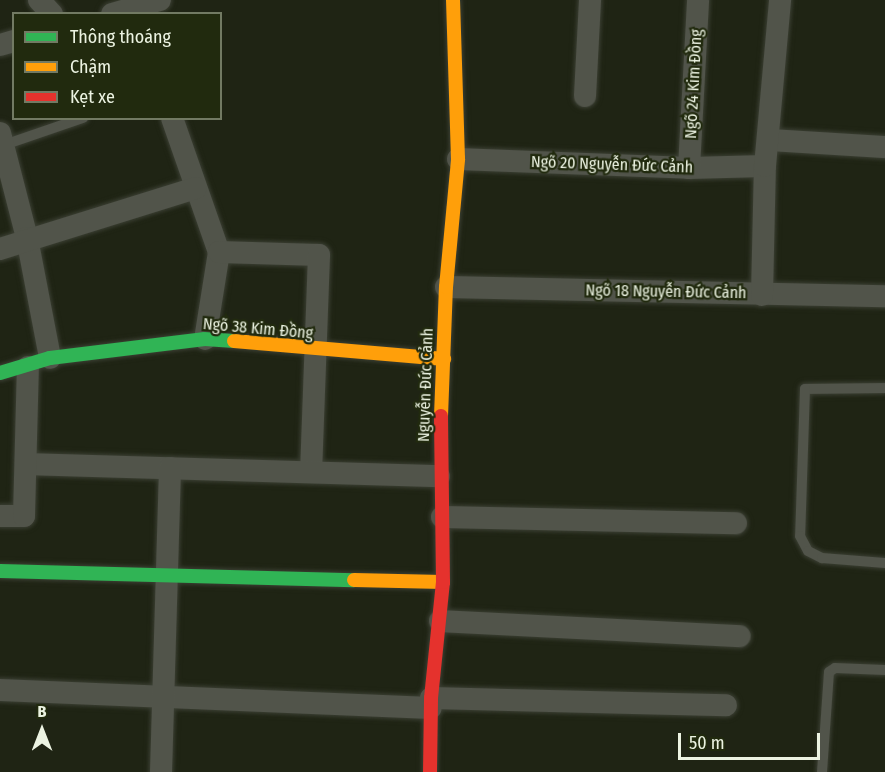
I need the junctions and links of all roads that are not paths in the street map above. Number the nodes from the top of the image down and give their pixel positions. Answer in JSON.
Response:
{"nodes":[{"id":1,"x":39,"y":0,"type":"edge"},
{"id":2,"x":160,"y":0,"type":"edge"},
{"id":3,"x":453,"y":0,"type":"edge"},
{"id":4,"x":590,"y":0,"type":"edge"},
{"id":5,"x":698,"y":0,"type":"edge"},
{"id":6,"x":780,"y":0,"type":"edge"},
{"id":7,"x":50,"y":12,"type":"edge"},
{"id":8,"x":127,"y":12,"type":"edge"},
{"id":9,"x":585,"y":96,"type":"dead end"},
{"id":10,"x":76,"y":120,"type":"edge"},
{"id":11,"x":173,"y":120,"type":"edge"},
{"id":12,"x":768,"y":140,"type":"junction"},
{"id":13,"x":2,"y":141,"type":"edge"},
{"id":14,"x":885,"y":147,"type":"edge"},
{"id":15,"x":458,"y":159,"type":"junction"},
{"id":16,"x":765,"y":166,"type":"junction"},
{"id":17,"x":689,"y":168,"type":"junction"},
{"id":18,"x":196,"y":188,"type":"junction"},
{"id":19,"x":27,"y":238,"type":"junction"},
{"id":20,"x":0,"y":249,"type":"edge"},
{"id":21,"x":219,"y":252,"type":"junction"},
{"id":22,"x":446,"y":287,"type":"junction"},
{"id":23,"x":762,"y":295,"type":"junction"},
{"id":24,"x":885,"y":296,"type":"edge"},
{"id":25,"x":205,"y":339,"type":"junction"},
{"id":26,"x":314,"y":350,"type":"junction"},
{"id":27,"x":50,"y":358,"type":"junction"},
{"id":28,"x":444,"y":359,"type":"junction"},
{"id":29,"x":28,"y":367,"type":"junction"},
{"id":30,"x":0,"y":373,"type":"edge"},
{"id":31,"x":885,"y":388,"type":"edge"},
{"id":32,"x":27,"y":464,"type":"junction"},
{"id":33,"x":170,"y":468,"type":"junction"},
{"id":34,"x":311,"y":472,"type":"junction"},
{"id":35,"x":439,"y":476,"type":"junction"},
{"id":36,"x":0,"y":516,"type":"edge"},
{"id":37,"x":442,"y":517,"type":"junction"},
{"id":38,"x":736,"y":523,"type":"dead end"},
{"id":39,"x":885,"y":563,"type":"edge"},
{"id":40,"x":0,"y":571,"type":"edge"},
{"id":41,"x":167,"y":575,"type":"junction"},
{"id":42,"x":443,"y":582,"type":"junction"},
{"id":43,"x":440,"y":621,"type":"junction"},
{"id":44,"x":740,"y":636,"type":"dead end"},
{"id":45,"x":885,"y":670,"type":"edge"},
{"id":46,"x":0,"y":690,"type":"edge"},
{"id":47,"x":163,"y":697,"type":"junction"},
{"id":48,"x":431,"y":703,"type":"junction"},
{"id":49,"x":726,"y":705,"type":"dead end"},
{"id":50,"x":161,"y":772,"type":"edge"},
{"id":51,"x":430,"y":772,"type":"edge"},
{"id":52,"x":822,"y":772,"type":"edge"}],
"edges":[{"from":1,"to":7,"type":"street"},
{"from":2,"to":8,"type":"street"},
{"from":3,"to":15,"type":"street","name":"Nguyễn Đức Cảnh"},
{"from":4,"to":9,"type":"street"},
{"from":5,"to":17,"type":"street","name":"Ngõ 24 Kim Đồng"},
{"from":6,"to":12,"type":"street"},
{"from":10,"to":13,"type":"lane"},
{"from":11,"to":18,"type":"street"},
{"from":12,"to":14,"type":"street"},
{"from":12,"to":16,"type":"street"},
{"from":13,"to":19,"type":"street"},
{"from":15,"to":17,"type":"street","name":"Ngõ 20 Nguyễn Đức Cảnh"},
{"from":15,"to":22,"type":"street","name":"Nguyễn Đức Cảnh"},
{"from":16,"to":17,"type":"street","name":"Ngõ 20 Nguyễn Đức Cảnh"},
{"from":16,"to":23,"type":"street"},
{"from":18,"to":19,"type":"street"},
{"from":18,"to":21,"type":"street"},
{"from":19,"to":20,"type":"street"},
{"from":19,"to":27,"type":"street"},
{"from":21,"to":25,"type":"street"},
{"from":21,"to":26,"type":"street"},
{"from":22,"to":23,"type":"street","name":"Ngõ 18 Nguyễn Đức Cảnh"},
{"from":22,"to":28,"type":"street","name":"Nguyễn Đức Cảnh"},
{"from":23,"to":24,"type":"street","name":"Ngõ 18 Nguyễn Đức Cảnh"},
{"from":25,"to":26,"type":"street","name":"Ngõ 38 Kim Đồng"},
{"from":25,"to":27,"type":"street","name":"Ngõ 38 Kim Đồng"},
{"from":26,"to":28,"type":"street","name":"Ngõ 38 Kim Đồng"},
{"from":26,"to":34,"type":"street"},
{"from":27,"to":29,"type":"street","name":"Ngõ 38 Kim Đồng"},
{"from":28,"to":35,"type":"street","name":"Nguyễn Đức Cảnh"},
{"from":29,"to":30,"type":"street","name":"Ngõ 38 Kim Đồng"},
{"from":29,"to":32,"type":"street"},
{"from":31,"to":39,"type":"lane"},
{"from":32,"to":33,"type":"street"},
{"from":32,"to":36,"type":"street"},
{"from":33,"to":34,"type":"street"},
{"from":33,"to":41,"type":"street"},
{"from":34,"to":35,"type":"street"},
{"from":35,"to":37,"type":"street","name":"Nguyễn Đức Cảnh"},
{"from":37,"to":38,"type":"street"},
{"from":37,"to":42,"type":"street","name":"Nguyễn Đức Cảnh"},
{"from":40,"to":41,"type":"street"},
{"from":41,"to":42,"type":"street"},
{"from":41,"to":47,"type":"street"},
{"from":42,"to":43,"type":"street","name":"Nguyễn Đức Cảnh"},
{"from":43,"to":44,"type":"street"},
{"from":43,"to":48,"type":"street","name":"Nguyễn Đức Cảnh"},
{"from":45,"to":52,"type":"lane"},
{"from":46,"to":47,"type":"street"},
{"from":47,"to":48,"type":"street"},
{"from":47,"to":50,"type":"street"},
{"from":48,"to":49,"type":"street"},
{"from":48,"to":51,"type":"street","name":"Nguyễn Đức Cảnh"}]}
